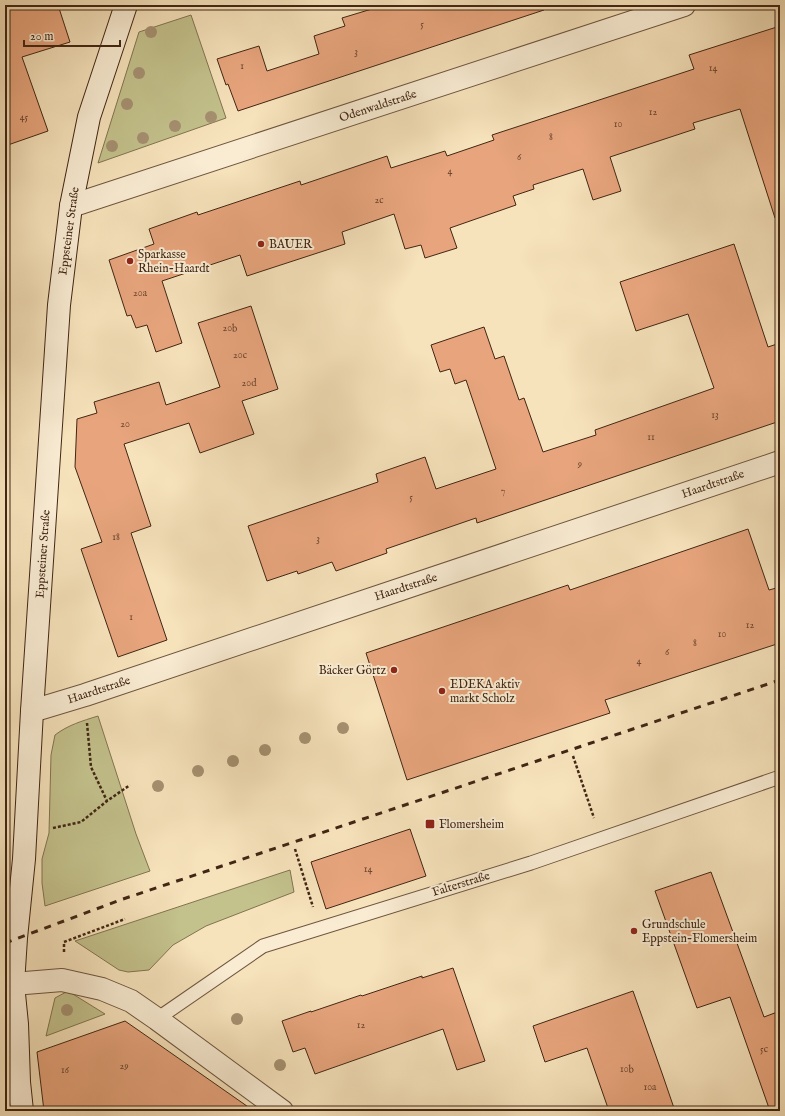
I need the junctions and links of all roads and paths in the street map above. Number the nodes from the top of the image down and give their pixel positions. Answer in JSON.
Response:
{"nodes":[{"id":1,"x":126,"y":5,"type":"edge"},
{"id":2,"x":684,"y":5,"type":"edge"},
{"id":3,"x":71,"y":206,"type":"junction"},
{"id":4,"x":780,"y":462,"type":"edge"},
{"id":5,"x":85,"y":695,"type":"junction"},
{"id":6,"x":32,"y":712,"type":"junction"},
{"id":7,"x":573,"y":756,"type":"dead end"},
{"id":8,"x":780,"y":777,"type":"edge"},
{"id":9,"x":130,"y":785,"type":"dead end"},
{"id":10,"x":107,"y":801,"type":"junction"},
{"id":11,"x":26,"y":834,"type":"junction"},
{"id":12,"x":602,"y":839,"type":"junction"},
{"id":13,"x":295,"y":849,"type":"dead end"},
{"id":14,"x":125,"y":919,"type":"dead end"},
{"id":15,"x":320,"y":928,"type":"junction"},
{"id":16,"x":64,"y":942,"type":"dead end"},
{"id":17,"x":14,"y":984,"type":"junction"},
{"id":18,"x":157,"y":1018,"type":"junction"},
{"id":19,"x":22,"y":1111,"type":"edge"},
{"id":20,"x":282,"y":1111,"type":"edge"}],
"edges":[{"from":1,"to":3,"type":"street","name":"Eppsteiner Straße"},
{"from":2,"to":3,"type":"street","name":"Odenwaldstraße"},
{"from":3,"to":6,"type":"street","name":"Eppsteiner Straße"},
{"from":4,"to":5,"type":"street","name":"Haardtstraße"},
{"from":5,"to":6,"type":"street","name":"Haardtstraße"},
{"from":5,"to":10,"type":"path"},
{"from":6,"to":11,"type":"street","name":"Eppsteiner Straße"},
{"from":7,"to":12,"type":"path"},
{"from":8,"to":12,"type":"lane","name":"Falterstraße"},
{"from":9,"to":10,"type":"path"},
{"from":10,"to":11,"type":"path"},
{"from":11,"to":17,"type":"street","name":"Eppsteiner Straße"},
{"from":12,"to":15,"type":"lane","name":"Falterstraße"},
{"from":13,"to":15,"type":"path"},
{"from":14,"to":16,"type":"path"},
{"from":15,"to":18,"type":"lane","name":"Falterstraße"},
{"from":17,"to":18,"type":"street"},
{"from":17,"to":19,"type":"street","name":"Eppsteiner Straße"},
{"from":18,"to":20,"type":"street"}]}
